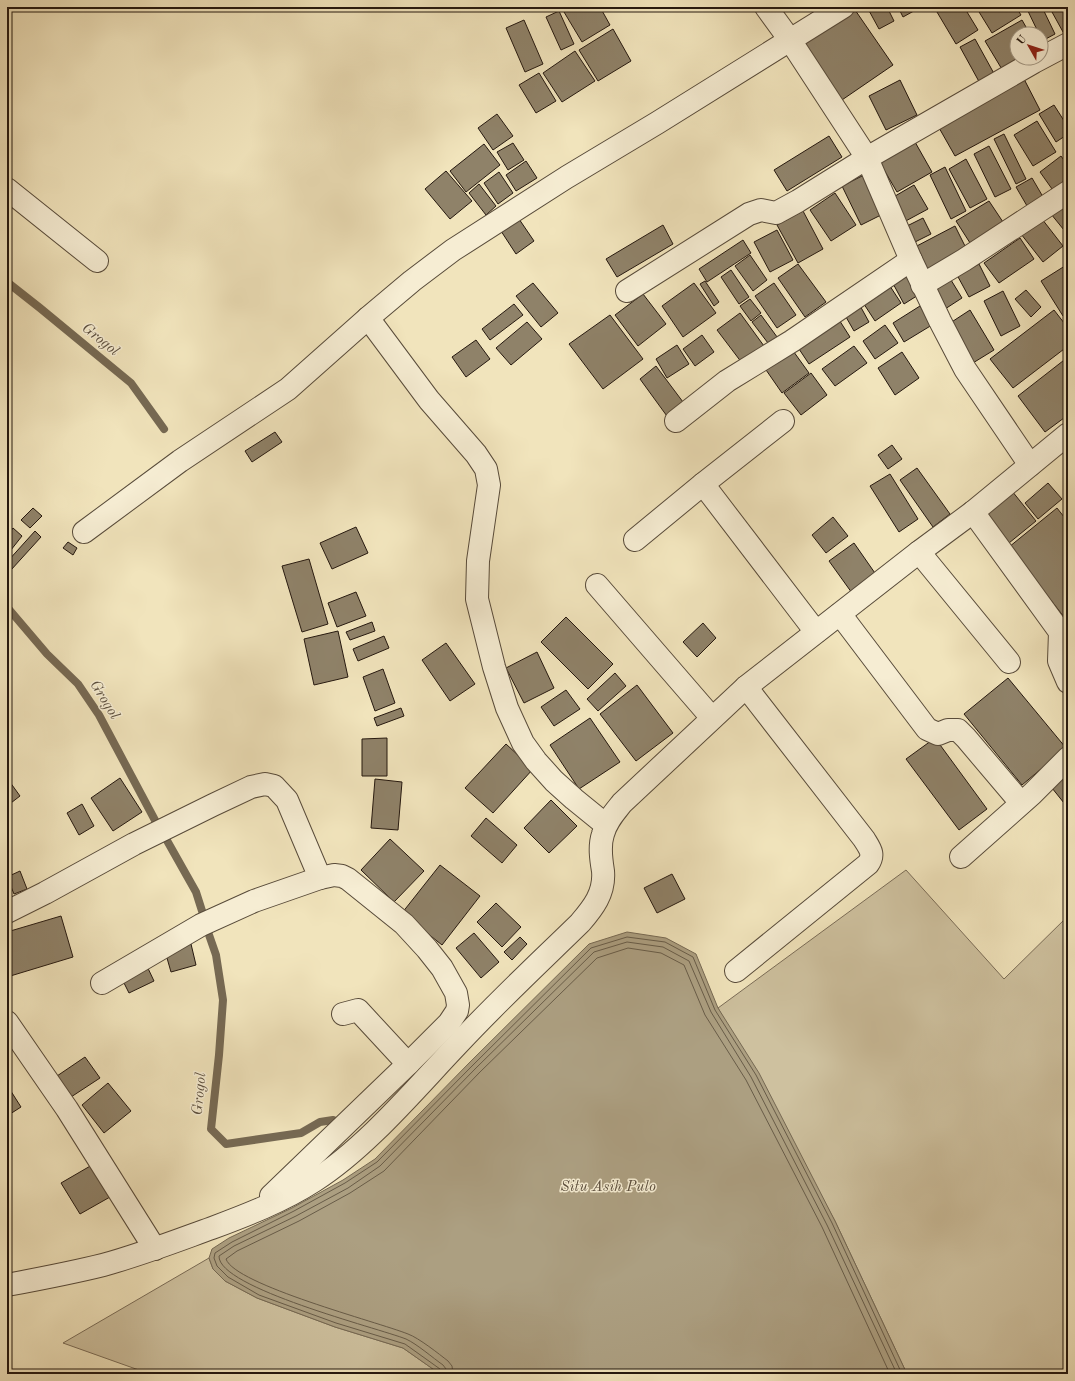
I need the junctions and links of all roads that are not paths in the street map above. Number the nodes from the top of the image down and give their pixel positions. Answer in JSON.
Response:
{"nodes":[{"id":1,"x":766,"y":7,"type":"edge"},
{"id":2,"x":843,"y":7,"type":"edge"},
{"id":3,"x":790,"y":40,"type":"junction"},
{"id":4,"x":1068,"y":44,"type":"edge"},
{"id":5,"x":867,"y":158,"type":"junction"},
{"id":6,"x":7,"y":189,"type":"edge"},
{"id":7,"x":1068,"y":192,"type":"edge"},
{"id":8,"x":911,"y":260,"type":"junction"},
{"id":9,"x":97,"y":261,"type":"dead end"},
{"id":10,"x":922,"y":285,"type":"junction"},
{"id":11,"x":626,"y":291,"type":"dead end"},
{"id":12,"x":368,"y":318,"type":"junction"},
{"id":13,"x":676,"y":421,"type":"dead end"},
{"id":14,"x":783,"y":421,"type":"dead end"},
{"id":15,"x":1068,"y":434,"type":"edge"},
{"id":16,"x":1030,"y":465,"type":"junction"},
{"id":17,"x":703,"y":484,"type":"junction"},
{"id":18,"x":974,"y":512,"type":"junction"},
{"id":19,"x":84,"y":532,"type":"dead end"},
{"id":20,"x":635,"y":540,"type":"dead end"},
{"id":21,"x":919,"y":552,"type":"junction"},
{"id":22,"x":597,"y":585,"type":"dead end"},
{"id":23,"x":840,"y":614,"type":"junction"},
{"id":24,"x":816,"y":632,"type":"junction"},
{"id":25,"x":1064,"y":639,"type":"edge"},
{"id":26,"x":1009,"y":662,"type":"dead end"},
{"id":27,"x":1068,"y":682,"type":"edge"},
{"id":28,"x":746,"y":687,"type":"junction"},
{"id":29,"x":712,"y":718,"type":"junction"},
{"id":30,"x":1068,"y":758,"type":"edge"},
{"id":31,"x":1021,"y":803,"type":"junction"},
{"id":32,"x":606,"y":824,"type":"junction"},
{"id":33,"x":961,"y":857,"type":"dead end"},
{"id":34,"x":320,"y":878,"type":"junction"},
{"id":35,"x":7,"y":912,"type":"edge"},
{"id":36,"x":736,"y":971,"type":"dead end"},
{"id":37,"x":102,"y":983,"type":"dead end"},
{"id":38,"x":342,"y":1014,"type":"dead end"},
{"id":39,"x":7,"y":1022,"type":"edge"},
{"id":40,"x":408,"y":1064,"type":"junction"},
{"id":41,"x":251,"y":1214,"type":"junction"},
{"id":42,"x":155,"y":1249,"type":"junction"},
{"id":43,"x":7,"y":1285,"type":"edge"}],
"edges":[{"from":1,"to":3,"type":"street"},
{"from":2,"to":3,"type":"street"},
{"from":3,"to":5,"type":"street"},
{"from":3,"to":12,"type":"street"},
{"from":4,"to":5,"type":"street"},
{"from":5,"to":8,"type":"street"},
{"from":5,"to":11,"type":"street"},
{"from":6,"to":9,"type":"street"},
{"from":7,"to":10,"type":"street"},
{"from":8,"to":10,"type":"street"},
{"from":8,"to":13,"type":"street"},
{"from":10,"to":16,"type":"street"},
{"from":12,"to":19,"type":"street"},
{"from":12,"to":32,"type":"street"},
{"from":14,"to":17,"type":"street"},
{"from":15,"to":16,"type":"street"},
{"from":16,"to":18,"type":"street"},
{"from":17,"to":20,"type":"street"},
{"from":17,"to":24,"type":"street"},
{"from":18,"to":21,"type":"street"},
{"from":18,"to":25,"type":"street"},
{"from":21,"to":23,"type":"street"},
{"from":21,"to":26,"type":"street"},
{"from":22,"to":29,"type":"street"},
{"from":23,"to":24,"type":"street"},
{"from":23,"to":31,"type":"street"},
{"from":24,"to":28,"type":"street"},
{"from":25,"to":27,"type":"street"},
{"from":28,"to":29,"type":"street"},
{"from":28,"to":36,"type":"street"},
{"from":29,"to":32,"type":"street"},
{"from":30,"to":31,"type":"street"},
{"from":31,"to":33,"type":"street"},
{"from":32,"to":41,"type":"street"},
{"from":34,"to":35,"type":"street"},
{"from":34,"to":37,"type":"street"},
{"from":34,"to":40,"type":"street"},
{"from":38,"to":40,"type":"street"},
{"from":39,"to":42,"type":"street"},
{"from":40,"to":41,"type":"street"},
{"from":41,"to":42,"type":"street"},
{"from":42,"to":43,"type":"street"}]}
